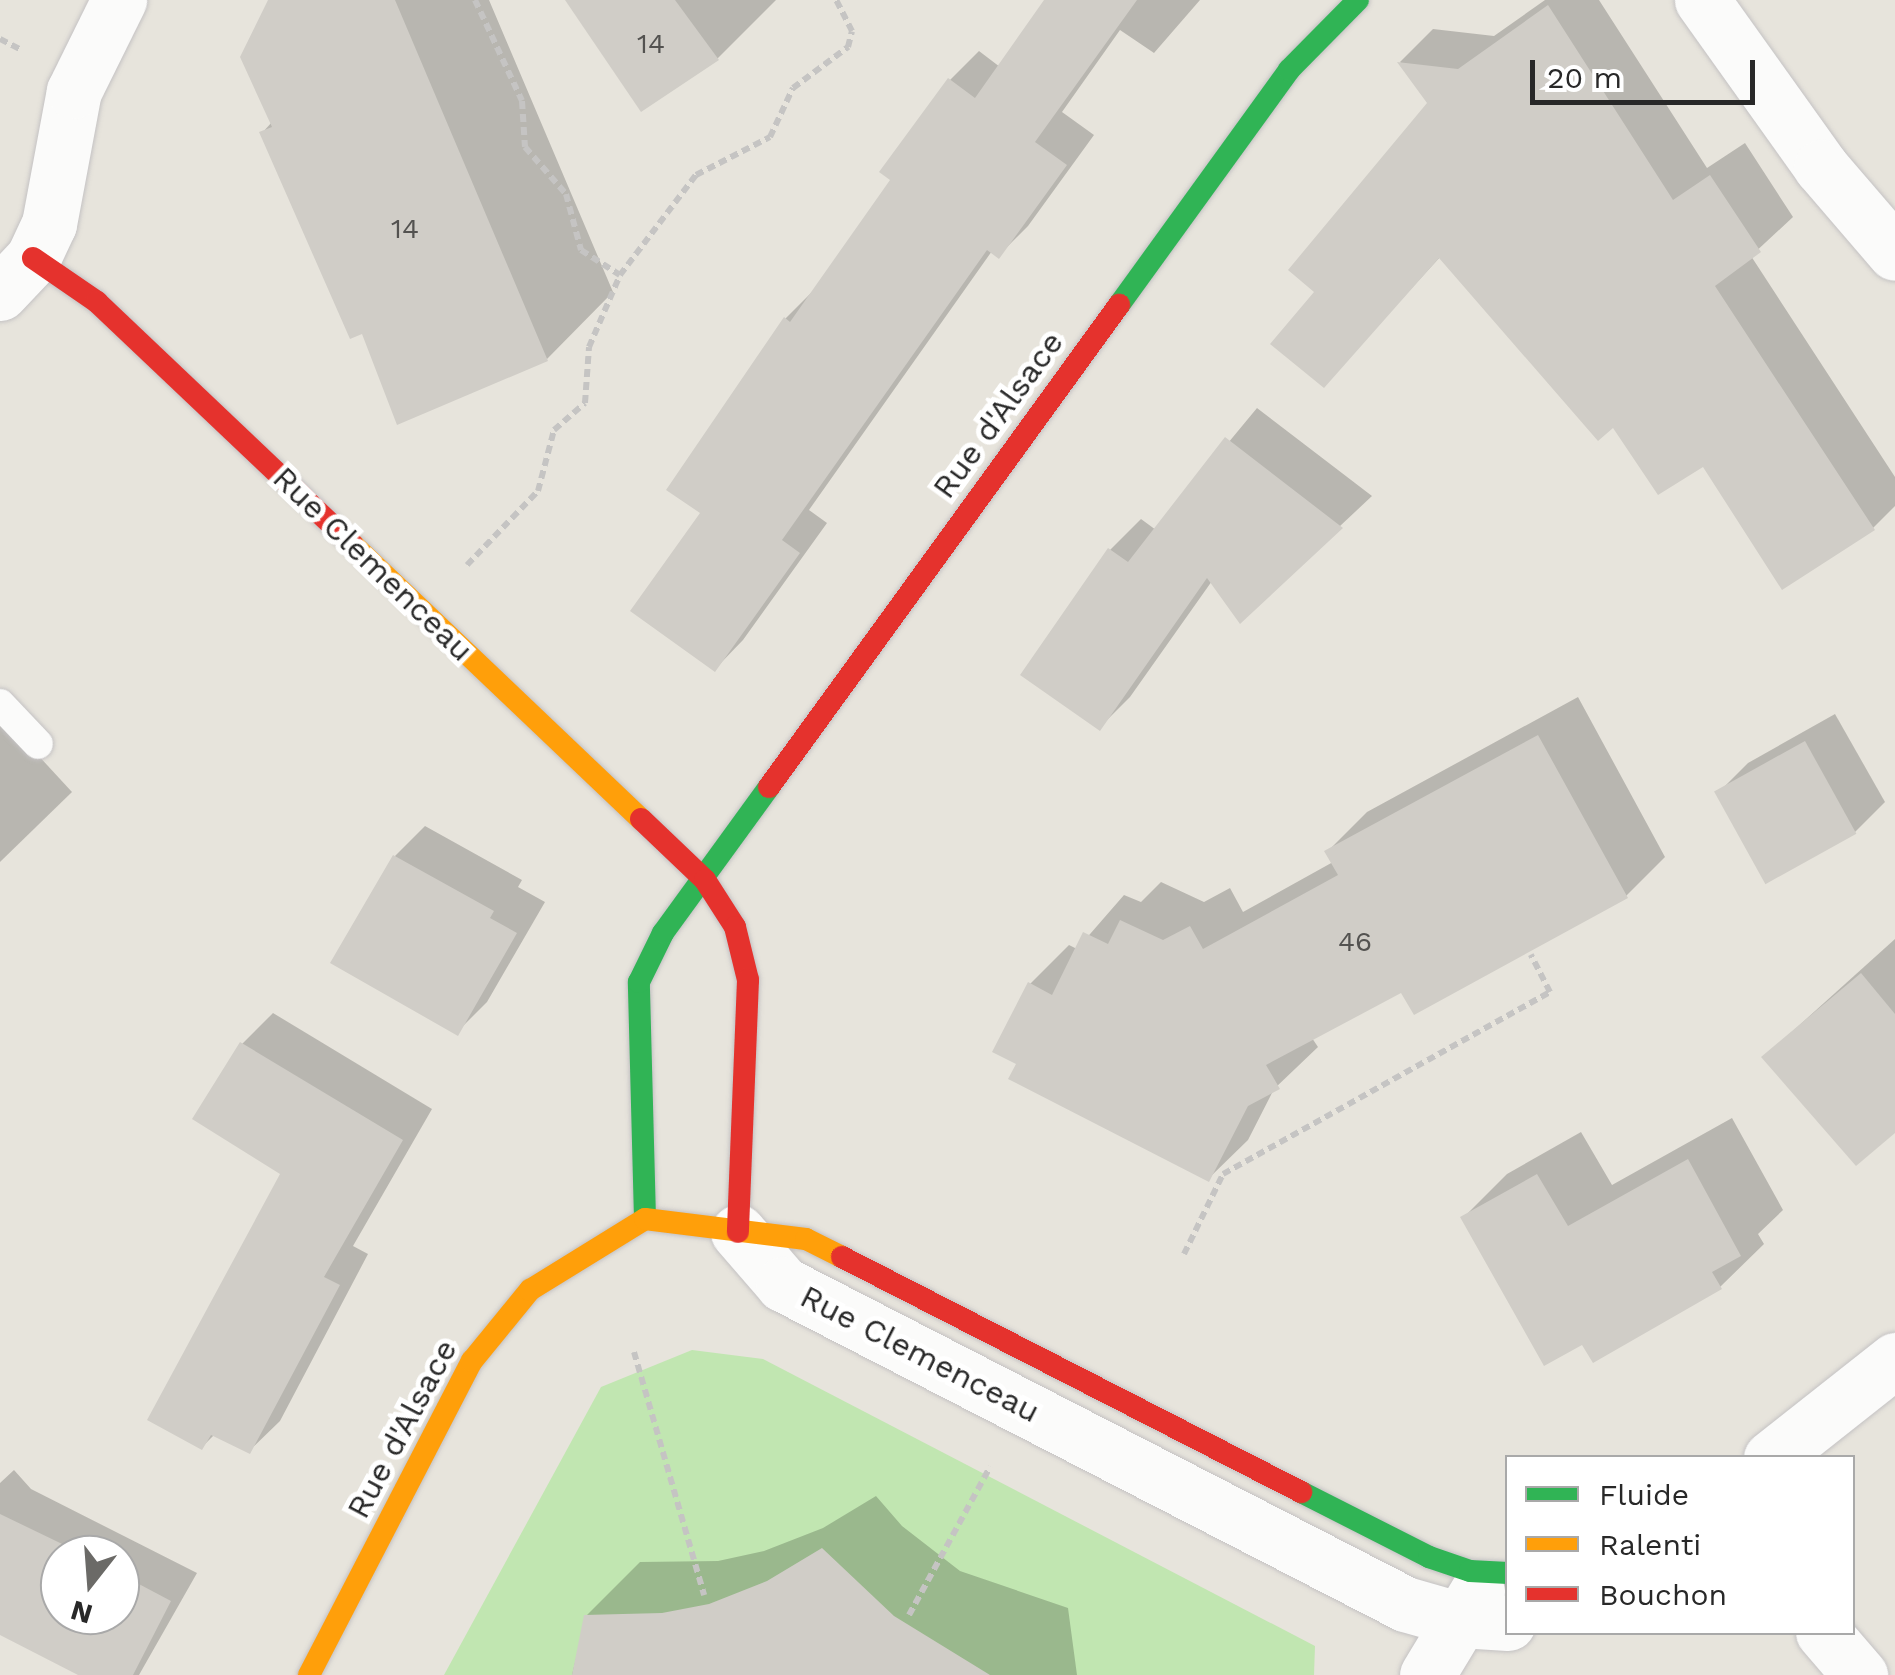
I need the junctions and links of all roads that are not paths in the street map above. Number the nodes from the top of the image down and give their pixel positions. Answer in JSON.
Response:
{"nodes":[{"id":1,"x":119,"y":0,"type":"edge"},
{"id":2,"x":1358,"y":0,"type":"edge"},
{"id":3,"x":1702,"y":0,"type":"edge"},
{"id":4,"x":1895,"y":253,"type":"edge"},
{"id":5,"x":16,"y":275,"type":"edge"},
{"id":6,"x":0,"y":704,"type":"edge"},
{"id":7,"x":38,"y":744,"type":"dead end"},
{"id":8,"x":705,"y":880,"type":"junction"},
{"id":9,"x":645,"y":1219,"type":"junction"},
{"id":10,"x":738,"y":1232,"type":"junction"},
{"id":11,"x":1884,"y":1370,"type":"edge"},
{"id":12,"x":1774,"y":1455,"type":"edge"},
{"id":13,"x":1821,"y":1455,"type":"edge"},
{"id":14,"x":1498,"y":1573,"type":"edge"},
{"id":15,"x":1484,"y":1621,"type":"edge"},
{"id":16,"x":1826,"y":1635,"type":"edge"},
{"id":17,"x":309,"y":1675,"type":"edge"},
{"id":18,"x":1427,"y":1675,"type":"edge"},
{"id":19,"x":1860,"y":1675,"type":"edge"}],
"edges":[{"from":1,"to":5,"type":"street"},
{"from":2,"to":8,"type":"street","name":"Rue d'Alsace"},
{"from":3,"to":4,"type":"street"},
{"from":5,"to":8,"type":"street","name":"Rue Clemenceau"},
{"from":6,"to":7,"type":"lane"},
{"from":8,"to":9,"type":"street","name":"Rue d'Alsace"},
{"from":8,"to":10,"type":"street"},
{"from":9,"to":10,"type":"street"},
{"from":9,"to":17,"type":"street","name":"Rue d'Alsace"},
{"from":10,"to":14,"type":"street","name":"Rue Clemenceau"},
{"from":10,"to":15,"type":"street","name":"Rue Clemenceau"},
{"from":11,"to":12,"type":"street"},
{"from":11,"to":13,"type":"street"},
{"from":14,"to":15,"type":"street"},
{"from":15,"to":18,"type":"street"},
{"from":16,"to":19,"type":"street"}]}
